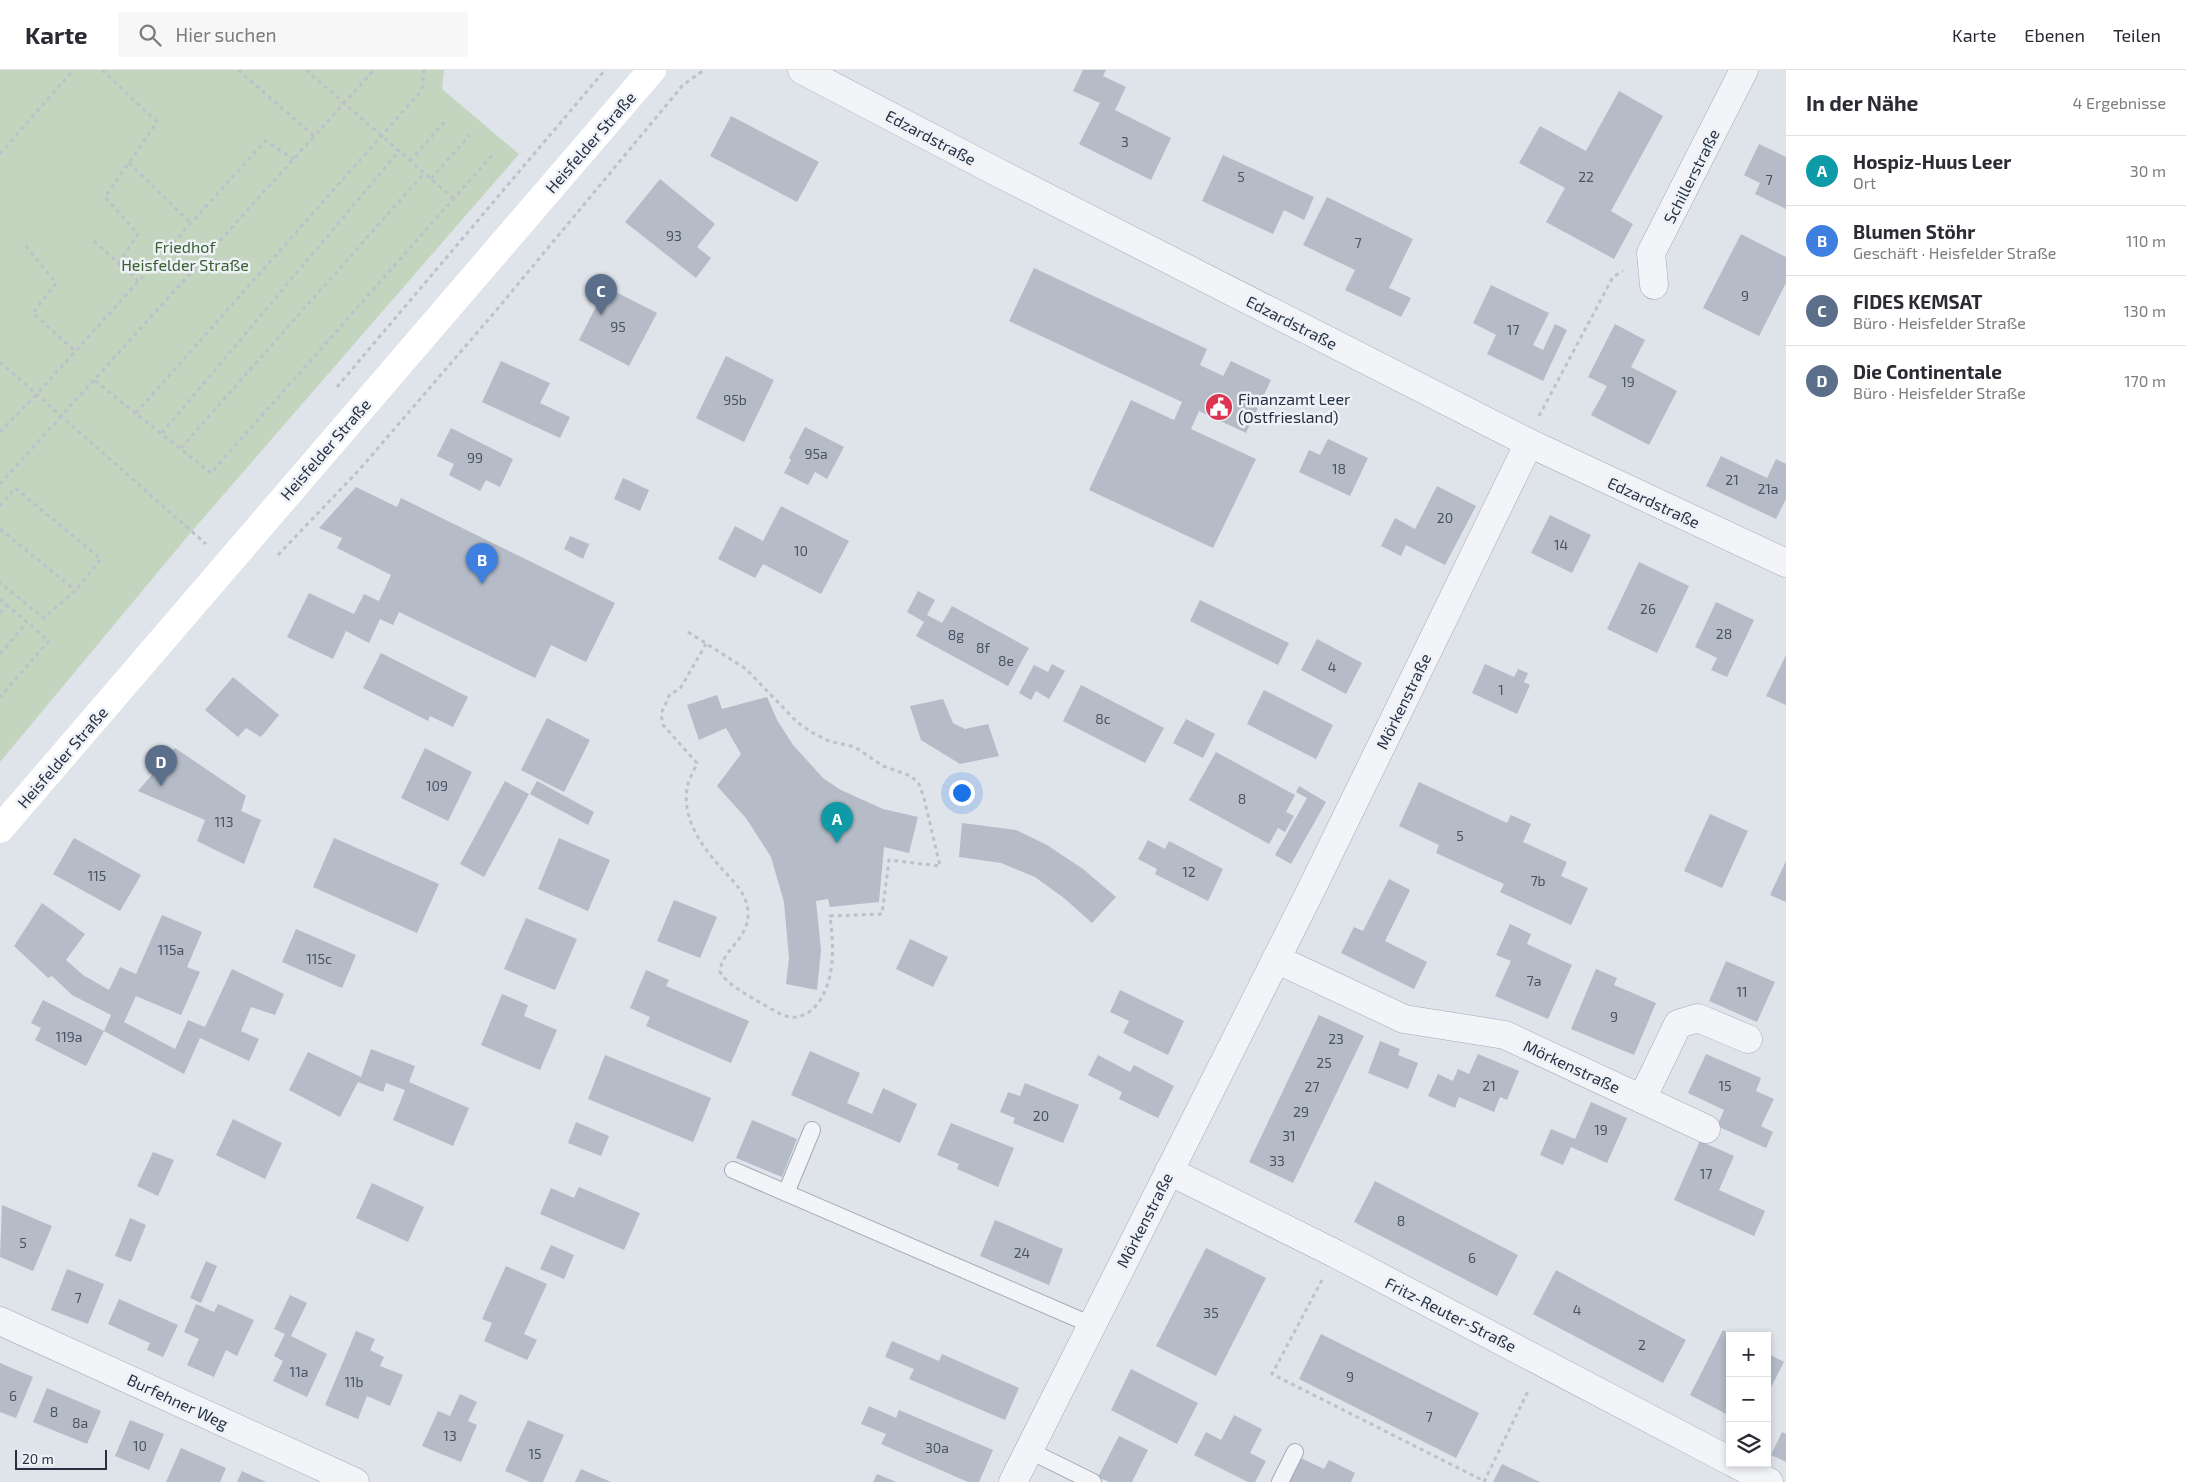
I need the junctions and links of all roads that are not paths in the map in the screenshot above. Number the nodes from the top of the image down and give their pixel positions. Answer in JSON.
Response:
{"nodes":[{"id":1,"x":652,"y":70,"type":"edge"},
{"id":2,"x":802,"y":70,"type":"edge"},
{"id":3,"x":1744,"y":70,"type":"edge"},
{"id":4,"x":1654,"y":285,"type":"dead end"},
{"id":5,"x":1529,"y":443,"type":"junction"},
{"id":6,"x":1786,"y":564,"type":"edge"},
{"id":7,"x":0,"y":829,"type":"edge"},
{"id":8,"x":1276,"y":959,"type":"junction"},
{"id":9,"x":1748,"y":1039,"type":"dead end"},
{"id":10,"x":1642,"y":1099,"type":"junction"},
{"id":11,"x":1706,"y":1129,"type":"dead end"},
{"id":12,"x":812,"y":1130,"type":"dead end"},
{"id":13,"x":733,"y":1170,"type":"dead end"},
{"id":14,"x":1169,"y":1171,"type":"junction"},
{"id":15,"x":786,"y":1193,"type":"junction"},
{"id":16,"x":0,"y":1321,"type":"edge"},
{"id":17,"x":1092,"y":1325,"type":"junction"},
{"id":18,"x":1028,"y":1450,"type":"junction"},
{"id":19,"x":1295,"y":1452,"type":"dead end"},
{"id":20,"x":1726,"y":1459,"type":"edge"},
{"id":21,"x":1741,"y":1467,"type":"edge"},
{"id":22,"x":355,"y":1482,"type":"edge"},
{"id":23,"x":1013,"y":1482,"type":"edge"},
{"id":24,"x":1093,"y":1482,"type":"edge"},
{"id":25,"x":1280,"y":1482,"type":"edge"},
{"id":26,"x":1769,"y":1482,"type":"edge"}],
"edges":[{"from":1,"to":7,"type":"main road","name":"Heisfelder Straße"},
{"from":2,"to":5,"type":"street","name":"Edzardstraße"},
{"from":3,"to":4,"type":"street","name":"Schillerstraße"},
{"from":5,"to":6,"type":"street","name":"Edzardstraße"},
{"from":5,"to":8,"type":"street","name":"Mörkenstraße"},
{"from":8,"to":10,"type":"street","name":"Mörkenstraße"},
{"from":8,"to":14,"type":"street","name":"Mörkenstraße"},
{"from":9,"to":10,"type":"street"},
{"from":10,"to":11,"type":"street","name":"Mörkenstraße"},
{"from":12,"to":15,"type":"lane"},
{"from":13,"to":15,"type":"lane"},
{"from":14,"to":17,"type":"street","name":"Mörkenstraße"},
{"from":14,"to":20,"type":"street","name":"Fritz-Reuter-Straße"},
{"from":15,"to":17,"type":"lane"},
{"from":16,"to":22,"type":"street","name":"Burfehner Weg"},
{"from":17,"to":18,"type":"street","name":"Mörkenstraße"},
{"from":18,"to":23,"type":"street","name":"Mörkenstraße"},
{"from":18,"to":24,"type":"lane"},
{"from":19,"to":25,"type":"lane"},
{"from":21,"to":26,"type":"street"}]}
